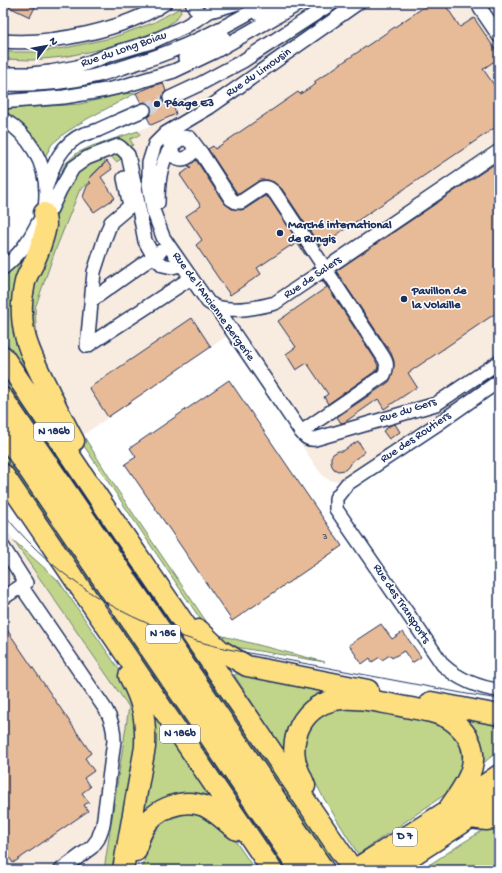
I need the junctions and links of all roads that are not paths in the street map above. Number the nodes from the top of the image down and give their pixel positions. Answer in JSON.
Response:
{"nodes":[{"id":1,"x":165,"y":3,"type":"edge"},
{"id":2,"x":192,"y":3,"type":"edge"},
{"id":3,"x":238,"y":3,"type":"edge"},
{"id":4,"x":266,"y":3,"type":"edge"},
{"id":5,"x":278,"y":3,"type":"edge"},
{"id":6,"x":300,"y":3,"type":"edge"},
{"id":7,"x":332,"y":3,"type":"edge"},
{"id":8,"x":358,"y":3,"type":"edge"},
{"id":9,"x":477,"y":5,"type":"edge"},
{"id":10,"x":210,"y":10,"type":"edge"},
{"id":11,"x":499,"y":36,"type":"edge"},
{"id":12,"x":3,"y":41,"type":"edge"},
{"id":13,"x":151,"y":42,"type":"junction"},
{"id":14,"x":3,"y":74,"type":"edge"},
{"id":15,"x":139,"y":82,"type":"junction"},
{"id":16,"x":43,"y":83,"type":"junction"},
{"id":17,"x":3,"y":84,"type":"edge"},
{"id":18,"x":170,"y":98,"type":"tunnel mouth"},
{"id":19,"x":3,"y":102,"type":"edge"},
{"id":20,"x":144,"y":110,"type":"tunnel mouth"},
{"id":21,"x":3,"y":119,"type":"edge"},
{"id":22,"x":499,"y":151,"type":"edge"},
{"id":23,"x":124,"y":178,"type":"dead end"},
{"id":24,"x":46,"y":188,"type":"junction"},
{"id":25,"x":153,"y":210,"type":"joint"},
{"id":26,"x":44,"y":213,"type":"junction"},
{"id":27,"x":158,"y":223,"type":"junction"},
{"id":28,"x":169,"y":246,"type":"junction"},
{"id":29,"x":154,"y":257,"type":"junction"},
{"id":30,"x":181,"y":264,"type":"junction"},
{"id":31,"x":3,"y":268,"type":"edge"},
{"id":32,"x":191,"y":278,"type":"junction"},
{"id":33,"x":92,"y":300,"type":"junction"},
{"id":34,"x":216,"y":307,"type":"junction"},
{"id":35,"x":3,"y":356,"type":"edge"},
{"id":36,"x":499,"y":362,"type":"edge"},
{"id":37,"x":499,"y":381,"type":"edge"},
{"id":38,"x":3,"y":398,"type":"edge"},
{"id":39,"x":3,"y":432,"type":"edge"},
{"id":40,"x":305,"y":435,"type":"junction"},
{"id":41,"x":3,"y":474,"type":"edge"},
{"id":42,"x":3,"y":488,"type":"edge"},
{"id":43,"x":336,"y":498,"type":"joint"},
{"id":44,"x":22,"y":502,"type":"junction"},
{"id":45,"x":106,"y":509,"type":"junction"},
{"id":46,"x":3,"y":547,"type":"edge"},
{"id":47,"x":21,"y":586,"type":"junction"},
{"id":48,"x":3,"y":598,"type":"edge"},
{"id":49,"x":179,"y":616,"type":"junction"},
{"id":50,"x":111,"y":632,"type":"junction"},
{"id":51,"x":494,"y":689,"type":"edge"},
{"id":52,"x":499,"y":715,"type":"edge"},
{"id":53,"x":499,"y":766,"type":"edge"},
{"id":54,"x":499,"y":775,"type":"edge"},
{"id":55,"x":458,"y":794,"type":"junction"},
{"id":56,"x":499,"y":796,"type":"edge"},
{"id":57,"x":304,"y":798,"type":"junction"},
{"id":58,"x":447,"y":811,"type":"junction"},
{"id":59,"x":470,"y":818,"type":"junction"},
{"id":60,"x":499,"y":818,"type":"edge"},
{"id":61,"x":249,"y":837,"type":"junction"},
{"id":62,"x":68,"y":868,"type":"edge"},
{"id":63,"x":357,"y":868,"type":"edge"},
{"id":64,"x":123,"y":870,"type":"edge"},
{"id":65,"x":132,"y":870,"type":"edge"},
{"id":66,"x":272,"y":870,"type":"edge"},
{"id":67,"x":300,"y":870,"type":"edge"},
{"id":68,"x":324,"y":870,"type":"edge"},
{"id":69,"x":390,"y":870,"type":"edge"}],
"edges":[{"from":1,"to":12,"type":"street"},
{"from":2,"to":10,"type":"street"},
{"from":3,"to":10,"type":"street","name":"Rue du Long Boiau"},
{"from":4,"to":16,"type":"street"},
{"from":5,"to":15,"type":"street"},
{"from":6,"to":15,"type":"street"},
{"from":7,"to":18,"type":"street"},
{"from":8,"to":25,"type":"street","name":"Rue du Limousin"},
{"from":9,"to":11,"type":"street"},
{"from":10,"to":13,"type":"street","name":"Rue du Long Boiau"},
{"from":13,"to":14,"type":"street","name":"Rue du Long Boiau"},
{"from":13,"to":16,"type":"street"},
{"from":15,"to":19,"type":"street"},
{"from":16,"to":17,"type":"street"},
{"from":20,"to":24,"type":"street"},
{"from":21,"to":24,"type":"street"},
{"from":22,"to":34,"type":"street","name":"Rue de Salers"},
{"from":23,"to":33,"type":"street"},
{"from":24,"to":26,"type":"street"},
{"from":25,"to":27,"type":"street","name":"Rue de l'Ancienne Bergerie"},
{"from":26,"to":29,"type":"street"},
{"from":26,"to":31,"type":"street"},
{"from":26,"to":45,"type":"highway"},
{"from":27,"to":28,"type":"street","name":"Rue de l'Ancienne Bergerie"},
{"from":27,"to":40,"type":"street"},
{"from":28,"to":29,"type":"street"},
{"from":28,"to":30,"type":"street","name":"Rue de l'Ancienne Bergerie"},
{"from":29,"to":30,"type":"street"},
{"from":29,"to":33,"type":"street"},
{"from":30,"to":32,"type":"street","name":"Rue de l'Ancienne Bergerie"},
{"from":32,"to":33,"type":"street"},
{"from":32,"to":34,"type":"street","name":"Rue de l'Ancienne Bergerie"},
{"from":34,"to":40,"type":"street","name":"Rue de l'Ancienne Bergerie"},
{"from":35,"to":45,"type":"highway","number":"N 186b"},
{"from":36,"to":40,"type":"street","name":"Rue du Gers"},
{"from":37,"to":43,"type":"street","name":"Rue des Routiers"},
{"from":38,"to":68,"type":"highway","number":"N 186"},
{"from":39,"to":67,"type":"highway","number":"N 186"},
{"from":41,"to":44,"type":"highway","number":"N 186b"},
{"from":42,"to":44,"type":"highway"},
{"from":43,"to":51,"type":"street","name":"Rue des Transports"},
{"from":44,"to":50,"type":"highway","number":"N 186b"},
{"from":45,"to":49,"type":"highway","number":"N 186b"},
{"from":46,"to":47,"type":"street"},
{"from":47,"to":48,"type":"street"},
{"from":47,"to":62,"type":"street"},
{"from":49,"to":52,"type":"highway"},
{"from":49,"to":57,"type":"highway","number":"N 186b"},
{"from":50,"to":61,"type":"highway","number":"N 186b"},
{"from":50,"to":64,"type":"highway"},
{"from":53,"to":55,"type":"street"},
{"from":54,"to":58,"type":"highway","number":"D 7"},
{"from":55,"to":57,"type":"highway"},
{"from":55,"to":58,"type":"highway"},
{"from":56,"to":59,"type":"highway","number":"D 7"},
{"from":57,"to":63,"type":"highway","number":"N 186b"},
{"from":58,"to":63,"type":"highway","number":"D 7"},
{"from":59,"to":60,"type":"highway"},
{"from":59,"to":69,"type":"highway","number":"D 7"},
{"from":61,"to":65,"type":"highway"},
{"from":61,"to":66,"type":"highway","number":"N 186b"}]}
